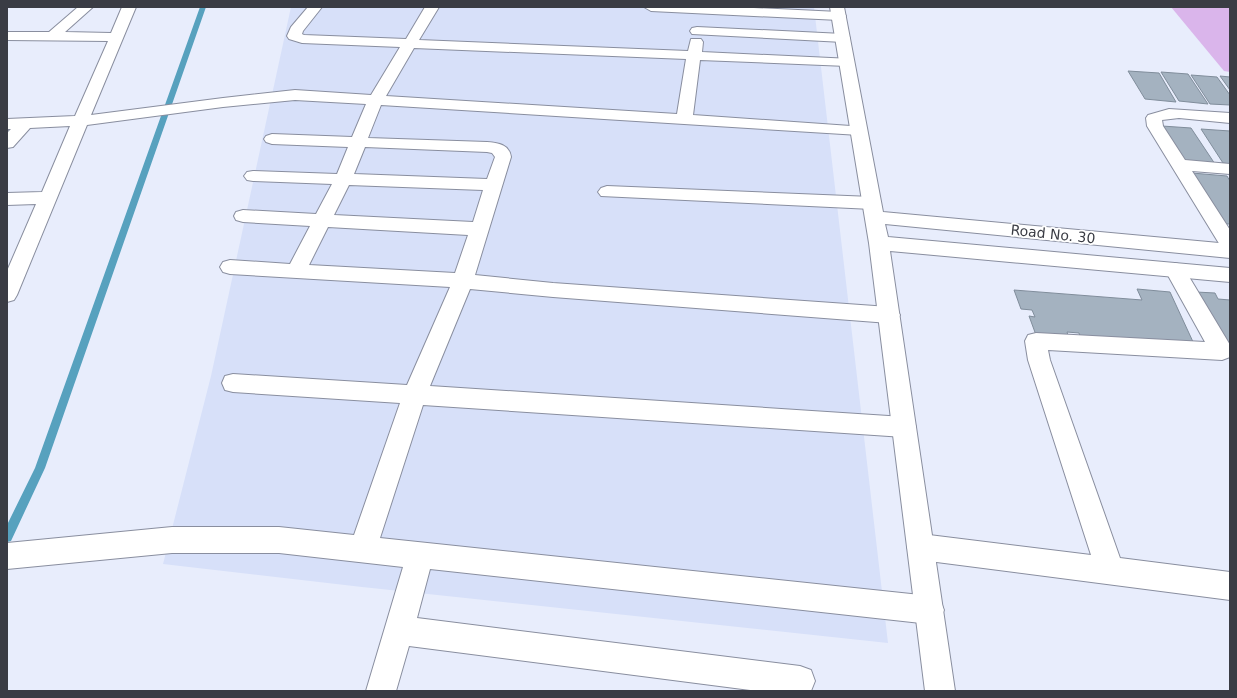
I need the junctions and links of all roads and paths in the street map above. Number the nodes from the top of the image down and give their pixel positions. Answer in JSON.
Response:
{"nodes":[{"id":1,"x":86,"y":7,"type":"edge"},
{"id":2,"x":129,"y":7,"type":"edge"},
{"id":3,"x":315,"y":7,"type":"edge"},
{"id":4,"x":432,"y":7,"type":"edge"},
{"id":5,"x":651,"y":7,"type":"edge"},
{"id":6,"x":701,"y":8,"type":"edge"},
{"id":7,"x":838,"y":11,"type":"edge"},
{"id":8,"x":697,"y":31,"type":"junction"},
{"id":9,"x":7,"y":36,"type":"edge"},
{"id":10,"x":53,"y":36,"type":"junction"},
{"id":11,"x":115,"y":37,"type":"junction"},
{"id":12,"x":843,"y":38,"type":"junction"},
{"id":13,"x":408,"y":44,"type":"junction"},
{"id":14,"x":694,"y":56,"type":"junction"},
{"id":15,"x":847,"y":62,"type":"junction"},
{"id":16,"x":375,"y":101,"type":"junction"},
{"id":17,"x":1230,"y":118,"type":"edge"},
{"id":18,"x":684,"y":119,"type":"junction"},
{"id":19,"x":81,"y":120,"type":"junction"},
{"id":20,"x":7,"y":124,"type":"edge"},
{"id":21,"x":24,"y":124,"type":"junction"},
{"id":22,"x":859,"y":130,"type":"junction"},
{"id":23,"x":272,"y":139,"type":"dead end"},
{"id":24,"x":358,"y":142,"type":"junction"},
{"id":25,"x":7,"y":143,"type":"edge"},
{"id":26,"x":1181,"y":165,"type":"junction"},
{"id":27,"x":1230,"y":169,"type":"edge"},
{"id":28,"x":253,"y":176,"type":"dead end"},
{"id":29,"x":343,"y":180,"type":"junction"},
{"id":30,"x":494,"y":185,"type":"junction"},
{"id":31,"x":607,"y":192,"type":"dead end"},
{"id":32,"x":7,"y":198,"type":"edge"},
{"id":33,"x":49,"y":198,"type":"junction"},
{"id":34,"x":874,"y":210,"type":"junction"},
{"id":35,"x":243,"y":216,"type":"dead end"},
{"id":36,"x":323,"y":221,"type":"junction"},
{"id":37,"x":480,"y":229,"type":"junction"},
{"id":38,"x":879,"y":243,"type":"junction"},
{"id":39,"x":1230,"y":245,"type":"edge"},
{"id":40,"x":1230,"y":251,"type":"edge"},
{"id":41,"x":230,"y":267,"type":"dead end"},
{"id":42,"x":1175,"y":270,"type":"junction"},
{"id":43,"x":296,"y":271,"type":"junction"},
{"id":44,"x":1230,"y":275,"type":"edge"},
{"id":45,"x":463,"y":281,"type":"junction"},
{"id":46,"x":7,"y":295,"type":"edge"},
{"id":47,"x":889,"y":315,"type":"junction"},
{"id":48,"x":234,"y":382,"type":"dead end"},
{"id":49,"x":415,"y":394,"type":"junction"},
{"id":50,"x":904,"y":427,"type":"junction"},
{"id":51,"x":921,"y":547,"type":"junction"},
{"id":52,"x":364,"y":548,"type":"junction"},
{"id":53,"x":7,"y":556,"type":"edge"},
{"id":54,"x":420,"y":556,"type":"junction"},
{"id":55,"x":1110,"y":570,"type":"junction"},
{"id":56,"x":1230,"y":586,"type":"edge"},
{"id":57,"x":930,"y":610,"type":"junction"},
{"id":58,"x":399,"y":630,"type":"junction"},
{"id":59,"x":800,"y":681,"type":"dead end"},
{"id":60,"x":381,"y":691,"type":"edge"},
{"id":61,"x":940,"y":691,"type":"edge"}],
"edges":[{"from":1,"to":10,"type":"street"},
{"from":2,"to":11,"type":"street"},
{"from":3,"to":13,"type":"street"},
{"from":4,"to":13,"type":"street"},
{"from":5,"to":6,"type":"street"},
{"from":6,"to":7,"type":"street"},
{"from":6,"to":8,"type":"street"},
{"from":7,"to":12,"type":"street"},
{"from":8,"to":12,"type":"street"},
{"from":8,"to":14,"type":"street"},
{"from":9,"to":10,"type":"street"},
{"from":10,"to":11,"type":"street"},
{"from":11,"to":19,"type":"street"},
{"from":12,"to":15,"type":"street"},
{"from":13,"to":14,"type":"street"},
{"from":13,"to":16,"type":"street"},
{"from":14,"to":15,"type":"street"},
{"from":14,"to":18,"type":"street"},
{"from":15,"to":22,"type":"street"},
{"from":16,"to":18,"type":"street"},
{"from":16,"to":19,"type":"street"},
{"from":16,"to":24,"type":"street"},
{"from":17,"to":26,"type":"street"},
{"from":18,"to":22,"type":"street"},
{"from":19,"to":21,"type":"street"},
{"from":19,"to":33,"type":"street"},
{"from":20,"to":21,"type":"street"},
{"from":21,"to":25,"type":"street"},
{"from":22,"to":34,"type":"street"},
{"from":23,"to":24,"type":"street"},
{"from":24,"to":29,"type":"street"},
{"from":24,"to":30,"type":"street"},
{"from":26,"to":27,"type":"street"},
{"from":26,"to":39,"type":"street"},
{"from":28,"to":29,"type":"street"},
{"from":29,"to":30,"type":"street"},
{"from":29,"to":36,"type":"street"},
{"from":30,"to":37,"type":"street"},
{"from":31,"to":34,"type":"street","name":"Road No. 30"},
{"from":32,"to":33,"type":"street"},
{"from":33,"to":46,"type":"street"},
{"from":34,"to":38,"type":"street"},
{"from":34,"to":40,"type":"street","name":"Road No. 30"},
{"from":35,"to":36,"type":"street"},
{"from":36,"to":37,"type":"street"},
{"from":36,"to":43,"type":"street"},
{"from":37,"to":45,"type":"street"},
{"from":38,"to":42,"type":"street","name":"Road No. 30"},
{"from":38,"to":47,"type":"street"},
{"from":41,"to":43,"type":"street"},
{"from":42,"to":44,"type":"street","name":"Road No. 30"},
{"from":42,"to":55,"type":"street"},
{"from":43,"to":45,"type":"street"},
{"from":45,"to":47,"type":"street"},
{"from":45,"to":49,"type":"street"},
{"from":47,"to":50,"type":"street"},
{"from":48,"to":49,"type":"street"},
{"from":49,"to":50,"type":"street"},
{"from":49,"to":52,"type":"street"},
{"from":50,"to":51,"type":"street"},
{"from":51,"to":55,"type":"street"},
{"from":51,"to":57,"type":"street"},
{"from":52,"to":53,"type":"street"},
{"from":52,"to":54,"type":"street"},
{"from":54,"to":57,"type":"street"},
{"from":54,"to":58,"type":"street"},
{"from":55,"to":56,"type":"street"},
{"from":57,"to":61,"type":"street"},
{"from":58,"to":59,"type":"street"},
{"from":58,"to":60,"type":"street"}]}
